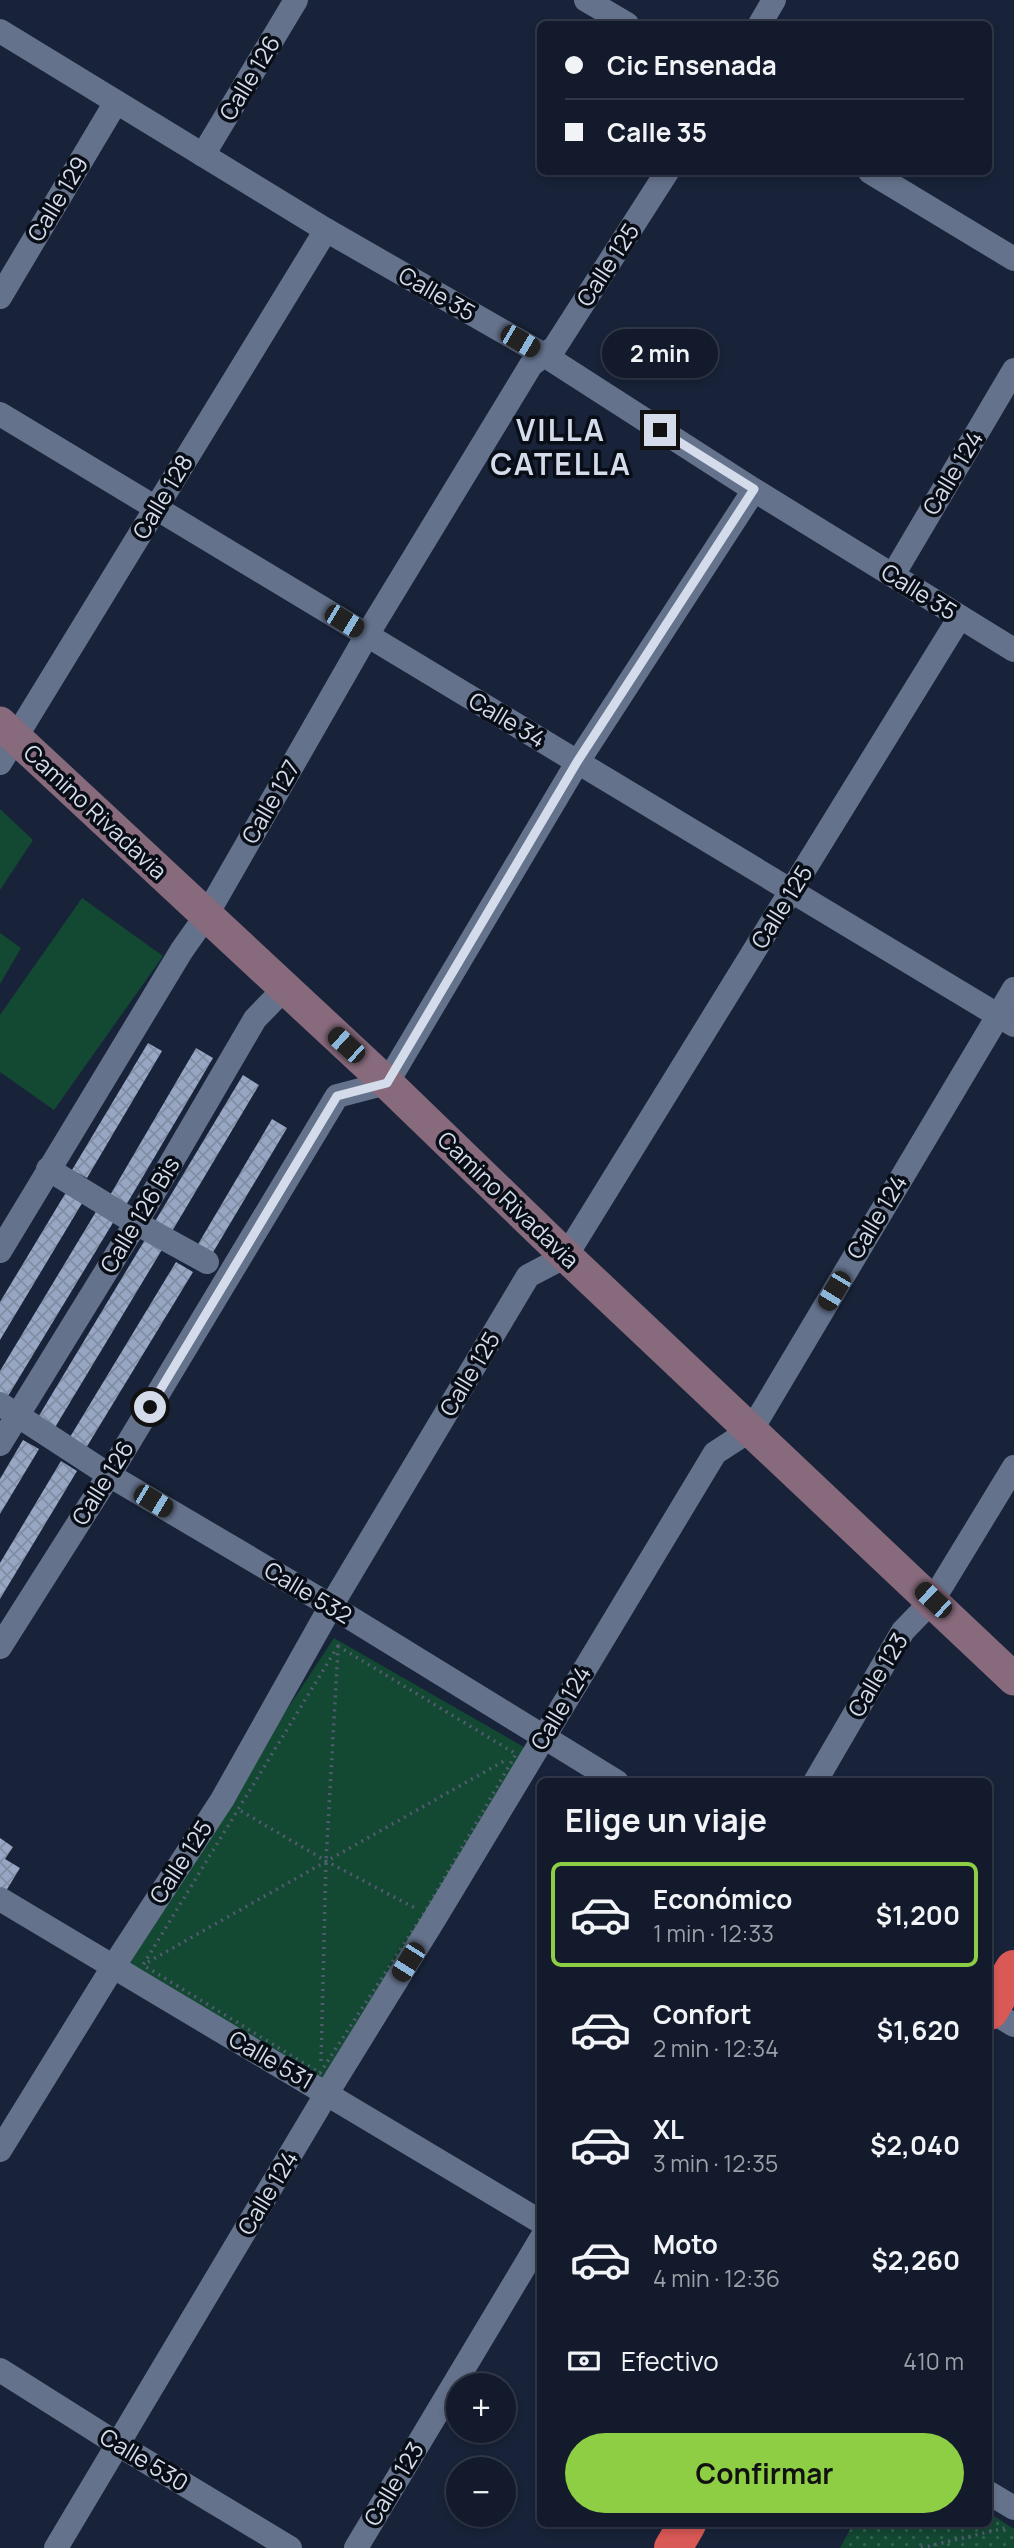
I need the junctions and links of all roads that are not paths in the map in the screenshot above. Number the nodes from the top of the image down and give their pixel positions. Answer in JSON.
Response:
{"nodes":[{"id":1,"x":296,"y":0,"type":"edge"},
{"id":2,"x":586,"y":0,"type":"edge"},
{"id":3,"x":774,"y":0,"type":"edge"},
{"id":4,"x":622,"y":21,"type":"edge"},
{"id":5,"x":762,"y":21,"type":"edge"},
{"id":6,"x":0,"y":31,"type":"edge"},
{"id":7,"x":116,"y":102,"type":"junction"},
{"id":8,"x":203,"y":155,"type":"junction"},
{"id":9,"x":665,"y":175,"type":"edge"},
{"id":10,"x":875,"y":175,"type":"edge"},
{"id":11,"x":326,"y":230,"type":"junction"},
{"id":12,"x":1014,"y":259,"type":"edge"},
{"id":13,"x":0,"y":297,"type":"edge"},
{"id":14,"x":544,"y":355,"type":"junction"},
{"id":15,"x":1014,"y":370,"type":"edge"},
{"id":16,"x":0,"y":414,"type":"edge"},
{"id":17,"x":754,"y":489,"type":"junction"},
{"id":18,"x":157,"y":507,"type":"junction"},
{"id":19,"x":893,"y":575,"type":"junction"},
{"id":20,"x":960,"y":617,"type":"junction"},
{"id":21,"x":367,"y":635,"type":"junction"},
{"id":22,"x":1014,"y":650,"type":"edge"},
{"id":23,"x":5,"y":741,"type":"edge"},
{"id":24,"x":577,"y":762,"type":"junction"},
{"id":25,"x":792,"y":892,"type":"junction"},
{"id":26,"x":206,"y":916,"type":"junction"},
{"id":27,"x":284,"y":989,"type":"junction"},
{"id":28,"x":1014,"y":989,"type":"edge"},
{"id":29,"x":1006,"y":1020,"type":"edge"},
{"id":30,"x":387,"y":1083,"type":"junction"},
{"id":31,"x":48,"y":1169,"type":"junction"},
{"id":32,"x":136,"y":1223,"type":"junction"},
{"id":33,"x":0,"y":1251,"type":"edge"},
{"id":34,"x":566,"y":1256,"type":"junction"},
{"id":35,"x":207,"y":1262,"type":"dead end"},
{"id":36,"x":9,"y":1410,"type":"edge"},
{"id":37,"x":752,"y":1429,"type":"junction"},
{"id":38,"x":0,"y":1444,"type":"edge"},
{"id":39,"x":1014,"y":1467,"type":"edge"},
{"id":40,"x":109,"y":1475,"type":"junction"},
{"id":41,"x":933,"y":1600,"type":"junction"},
{"id":42,"x":331,"y":1606,"type":"junction"},
{"id":43,"x":0,"y":1647,"type":"edge"},
{"id":44,"x":1014,"y":1679,"type":"edge"},
{"id":45,"x":544,"y":1736,"type":"junction"},
{"id":46,"x":611,"y":1778,"type":"edge"},
{"id":47,"x":816,"y":1778,"type":"edge"},
{"id":48,"x":0,"y":1899,"type":"edge"},
{"id":49,"x":113,"y":1967,"type":"junction"},
{"id":50,"x":1014,"y":1969,"type":"edge"},
{"id":51,"x":992,"y":2005,"type":"edge"},
{"id":52,"x":992,"y":2012,"type":"edge"},
{"id":53,"x":1014,"y":2025,"type":"edge"},
{"id":54,"x":324,"y":2083,"type":"junction"},
{"id":55,"x":0,"y":2150,"type":"edge"},
{"id":56,"x":537,"y":2219,"type":"edge"},
{"id":57,"x":537,"y":2246,"type":"edge"},
{"id":58,"x":0,"y":2370,"type":"edge"},
{"id":59,"x":119,"y":2445,"type":"junction"},
{"id":60,"x":992,"y":2495,"type":"edge"},
{"id":61,"x":1014,"y":2508,"type":"edge"},
{"id":62,"x":685,"y":2527,"type":"edge"},
{"id":63,"x":56,"y":2548,"type":"edge"},
{"id":64,"x":290,"y":2548,"type":"edge"},
{"id":65,"x":356,"y":2548,"type":"edge"},
{"id":66,"x":673,"y":2548,"type":"edge"}],
"edges":[{"from":1,"to":8,"type":"street","name":"Calle 126"},
{"from":2,"to":4,"type":"street"},
{"from":3,"to":5,"type":"street"},
{"from":6,"to":7,"type":"street","name":"Calle 35"},
{"from":7,"to":8,"type":"street","name":"Calle 35"},
{"from":7,"to":13,"type":"street","name":"Calle 129"},
{"from":8,"to":11,"type":"street","name":"Calle 35"},
{"from":9,"to":14,"type":"street","name":"Calle 125"},
{"from":10,"to":12,"type":"street"},
{"from":11,"to":14,"type":"street","name":"Calle 35"},
{"from":11,"to":18,"type":"street","name":"Calle 128"},
{"from":14,"to":17,"type":"street","name":"Calle 35"},
{"from":14,"to":21,"type":"street","name":"Calle 127"},
{"from":15,"to":19,"type":"street","name":"Calle 124"},
{"from":16,"to":18,"type":"street","name":"Calle 34"},
{"from":17,"to":19,"type":"street","name":"Calle 35"},
{"from":17,"to":24,"type":"street"},
{"from":18,"to":21,"type":"street","name":"Calle 34"},
{"from":18,"to":23,"type":"street","name":"Calle 128"},
{"from":19,"to":20,"type":"street","name":"Calle 35"},
{"from":20,"to":22,"type":"street","name":"Calle 35"},
{"from":20,"to":25,"type":"street","name":"Calle 125"},
{"from":21,"to":24,"type":"street","name":"Calle 34"},
{"from":21,"to":26,"type":"street","name":"Calle 127"},
{"from":23,"to":26,"type":"main road","name":"Camino Rivadavia"},
{"from":24,"to":25,"type":"street","name":"Calle 34"},
{"from":24,"to":30,"type":"street"},
{"from":25,"to":29,"type":"street","name":"Calle 34"},
{"from":25,"to":34,"type":"street","name":"Calle 125"},
{"from":26,"to":27,"type":"main road","name":"Camino Rivadavia"},
{"from":26,"to":31,"type":"street","name":"Calle 127"},
{"from":27,"to":30,"type":"main road","name":"Camino Rivadavia"},
{"from":27,"to":32,"type":"street","name":"Calle 126 Bis"},
{"from":28,"to":29,"type":"street","name":"Calle 124"},
{"from":29,"to":37,"type":"street","name":"Calle 124"},
{"from":30,"to":34,"type":"main road","name":"Camino Rivadavia"},
{"from":30,"to":40,"type":"street","name":"Calle 126"},
{"from":31,"to":32,"type":"street"},
{"from":31,"to":33,"type":"street","name":"Calle 127"},
{"from":32,"to":35,"type":"street"},
{"from":32,"to":36,"type":"street","name":"Calle 126 Bis"},
{"from":34,"to":37,"type":"main road","name":"Camino Rivadavia"},
{"from":34,"to":42,"type":"street","name":"Calle 125"},
{"from":36,"to":38,"type":"street","name":"Calle 126 Bis"},
{"from":36,"to":40,"type":"street","name":"Calle 532"},
{"from":37,"to":41,"type":"main road","name":"Camino Rivadavia"},
{"from":37,"to":45,"type":"street","name":"Calle 124"},
{"from":39,"to":41,"type":"street","name":"Calle 123"},
{"from":40,"to":42,"type":"street","name":"Calle 532"},
{"from":40,"to":43,"type":"street","name":"Calle 126"},
{"from":41,"to":44,"type":"main road","name":"Camino Rivadavia"},
{"from":41,"to":47,"type":"street","name":"Calle 123"},
{"from":42,"to":45,"type":"street","name":"Calle 532"},
{"from":42,"to":49,"type":"street","name":"Calle 125"},
{"from":45,"to":46,"type":"street","name":"Calle 532"},
{"from":45,"to":54,"type":"street","name":"Calle 124"},
{"from":48,"to":49,"type":"street","name":"Calle 531"},
{"from":49,"to":54,"type":"street","name":"Calle 531"},
{"from":49,"to":55,"type":"street","name":"Calle 125"},
{"from":50,"to":51,"type":"highway"},
{"from":52,"to":53,"type":"street"},
{"from":54,"to":56,"type":"street","name":"Calle 531"},
{"from":54,"to":59,"type":"street","name":"Calle 124"},
{"from":57,"to":65,"type":"street","name":"Calle 123"},
{"from":58,"to":59,"type":"street","name":"Calle 530"},
{"from":59,"to":63,"type":"street","name":"Calle 124"},
{"from":59,"to":64,"type":"street","name":"Calle 530"},
{"from":60,"to":61,"type":"street"},
{"from":62,"to":66,"type":"highway"}]}
